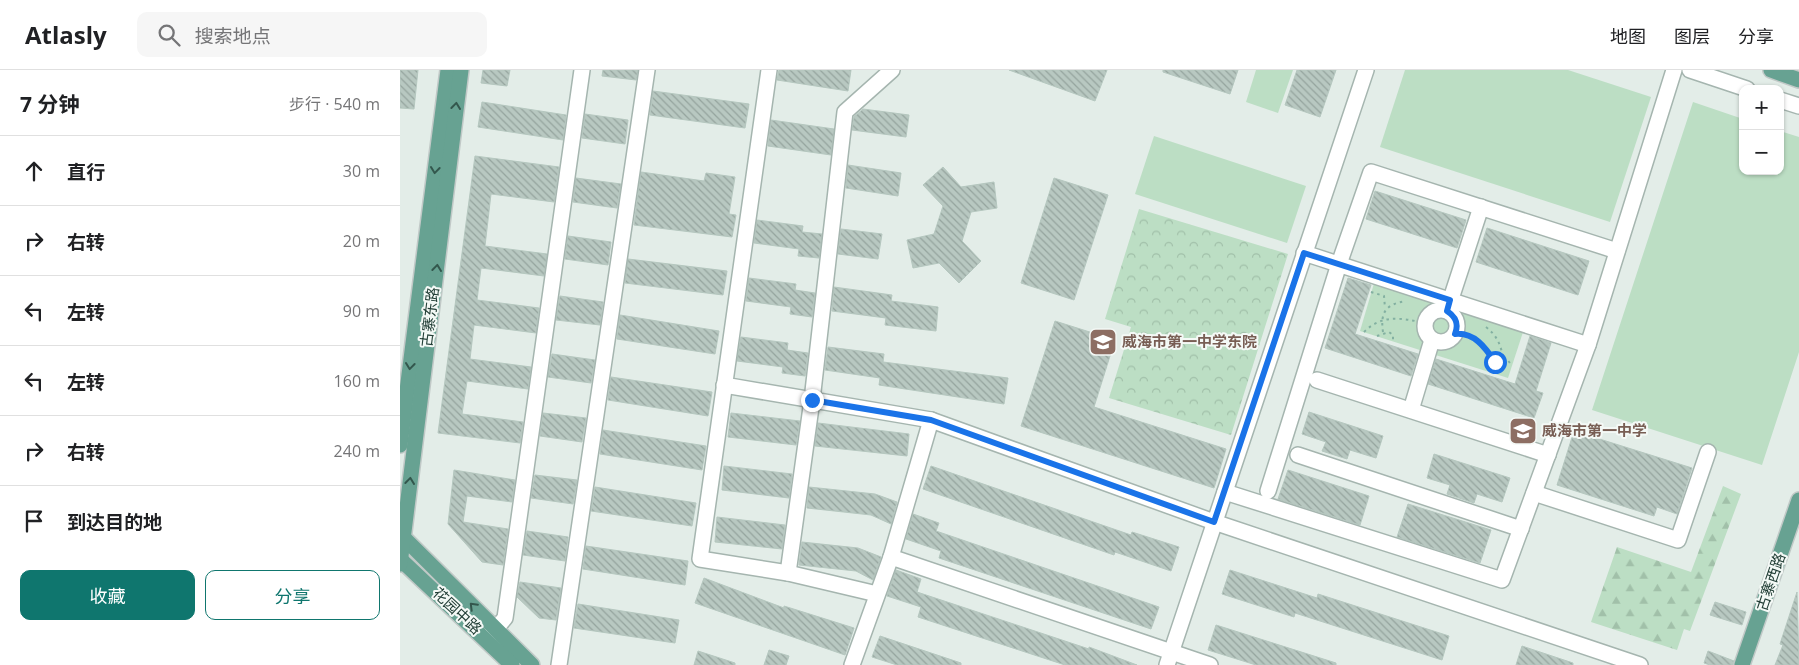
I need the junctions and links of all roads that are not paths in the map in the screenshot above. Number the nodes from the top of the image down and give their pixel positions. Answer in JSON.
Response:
{"nodes":[{"id":1,"x":448,"y":70,"type":"edge"},
{"id":2,"x":461,"y":70,"type":"edge"},
{"id":3,"x":582,"y":70,"type":"edge"},
{"id":4,"x":647,"y":70,"type":"edge"},
{"id":5,"x":769,"y":70,"type":"edge"},
{"id":6,"x":892,"y":70,"type":"edge"},
{"id":7,"x":1366,"y":70,"type":"edge"},
{"id":8,"x":1674,"y":70,"type":"edge"},
{"id":9,"x":1690,"y":70,"type":"edge"},
{"id":10,"x":1771,"y":70,"type":"edge"},
{"id":11,"x":1799,"y":80,"type":"edge"},
{"id":12,"x":1739,"y":86,"type":"edge"},
{"id":13,"x":1784,"y":101,"type":"edge"},
{"id":14,"x":1799,"y":106,"type":"edge"},
{"id":15,"x":1481,"y":207,"type":"junction"},
{"id":16,"x":1617,"y":251,"type":"junction"},
{"id":17,"x":1304,"y":253,"type":"junction"},
{"id":18,"x":1339,"y":264,"type":"junction"},
{"id":19,"x":1449,"y":306,"type":"junction"},
{"id":20,"x":1432,"y":340,"type":"junction"},
{"id":21,"x":1588,"y":345,"type":"junction"},
{"id":22,"x":1318,"y":380,"type":"dead end"},
{"id":23,"x":724,"y":385,"type":"junction"},
{"id":24,"x":812,"y":400,"type":"junction"},
{"id":25,"x":1411,"y":410,"type":"junction"},
{"id":26,"x":931,"y":420,"type":"junction"},
{"id":27,"x":400,"y":445,"type":"edge"},
{"id":28,"x":1708,"y":452,"type":"dead end"},
{"id":29,"x":1298,"y":455,"type":"dead end"},
{"id":30,"x":1548,"y":455,"type":"junction"},
{"id":31,"x":1268,"y":491,"type":"dead end"},
{"id":32,"x":1225,"y":492,"type":"junction"},
{"id":33,"x":1534,"y":493,"type":"junction"},
{"id":34,"x":1799,"y":500,"type":"edge"},
{"id":35,"x":1214,"y":522,"type":"junction"},
{"id":36,"x":1521,"y":529,"type":"junction"},
{"id":37,"x":402,"y":535,"type":"edge"},
{"id":38,"x":891,"y":557,"type":"junction"},
{"id":39,"x":400,"y":560,"type":"edge"},
{"id":40,"x":400,"y":564,"type":"edge"},
{"id":41,"x":788,"y":572,"type":"junction"},
{"id":42,"x":877,"y":594,"type":"junction"},
{"id":43,"x":491,"y":634,"type":"junction"},
{"id":44,"x":1169,"y":658,"type":"edge"},
{"id":45,"x":512,"y":665,"type":"edge"},
{"id":46,"x":532,"y":665,"type":"edge"},
{"id":47,"x":559,"y":665,"type":"edge"},
{"id":48,"x":852,"y":665,"type":"edge"},
{"id":49,"x":1210,"y":665,"type":"edge"},
{"id":50,"x":1640,"y":665,"type":"edge"},
{"id":51,"x":1742,"y":665,"type":"edge"}],
"edges":[{"from":1,"to":27,"type":"main road","name":"古寨东路","one_way":true},
{"from":37,"to":2,"type":"main road","name":"古寨东路","one_way":true},
{"from":3,"to":43,"type":"street"},
{"from":4,"to":47,"type":"street"},
{"from":5,"to":23,"type":"street"},
{"from":6,"to":24,"type":"street"},
{"from":7,"to":17,"type":"street"},
{"from":8,"to":16,"type":"street"},
{"from":9,"to":12,"type":"street"},
{"from":10,"to":11,"type":"main road"},
{"from":13,"to":14,"type":"street"},
{"from":15,"to":16,"type":"street"},
{"from":15,"to":18,"type":"street"},
{"from":15,"to":19,"type":"street"},
{"from":16,"to":21,"type":"street"},
{"from":17,"to":18,"type":"street"},
{"from":17,"to":32,"type":"street"},
{"from":18,"to":19,"type":"street"},
{"from":18,"to":31,"type":"street"},
{"from":19,"to":20,"type":"street"},
{"from":19,"to":20,"type":"street"},
{"from":19,"to":21,"type":"street"},
{"from":20,"to":25,"type":"street"},
{"from":21,"to":30,"type":"street"},
{"from":22,"to":25,"type":"street"},
{"from":23,"to":24,"type":"street"},
{"from":23,"to":41,"type":"street"},
{"from":24,"to":26,"type":"street"},
{"from":24,"to":41,"type":"street"},
{"from":25,"to":30,"type":"street"},
{"from":26,"to":35,"type":"street"},
{"from":26,"to":38,"type":"street"},
{"from":28,"to":33,"type":"street"},
{"from":29,"to":36,"type":"street"},
{"from":30,"to":33,"type":"street"},
{"from":32,"to":35,"type":"street"},
{"from":32,"to":36,"type":"street"},
{"from":33,"to":36,"type":"street"},
{"from":34,"to":51,"type":"main road","name":"古寨西路"},
{"from":35,"to":44,"type":"street"},
{"from":35,"to":50,"type":"street"},
{"from":37,"to":39,"type":"main road","name":"古寨东路"},
{"from":43,"to":37,"type":"main road","one_way":true},
{"from":38,"to":42,"type":"street"},
{"from":38,"to":44,"type":"street"},
{"from":39,"to":40,"type":"main road","name":"古寨东路"},
{"from":39,"to":43,"type":"main road","name":"花园中路"},
{"from":41,"to":42,"type":"street"},
{"from":42,"to":48,"type":"street"},
{"from":43,"to":45,"type":"main road","name":"花园中路"},
{"from":43,"to":46,"type":"main road"},
{"from":44,"to":49,"type":"street"}]}
